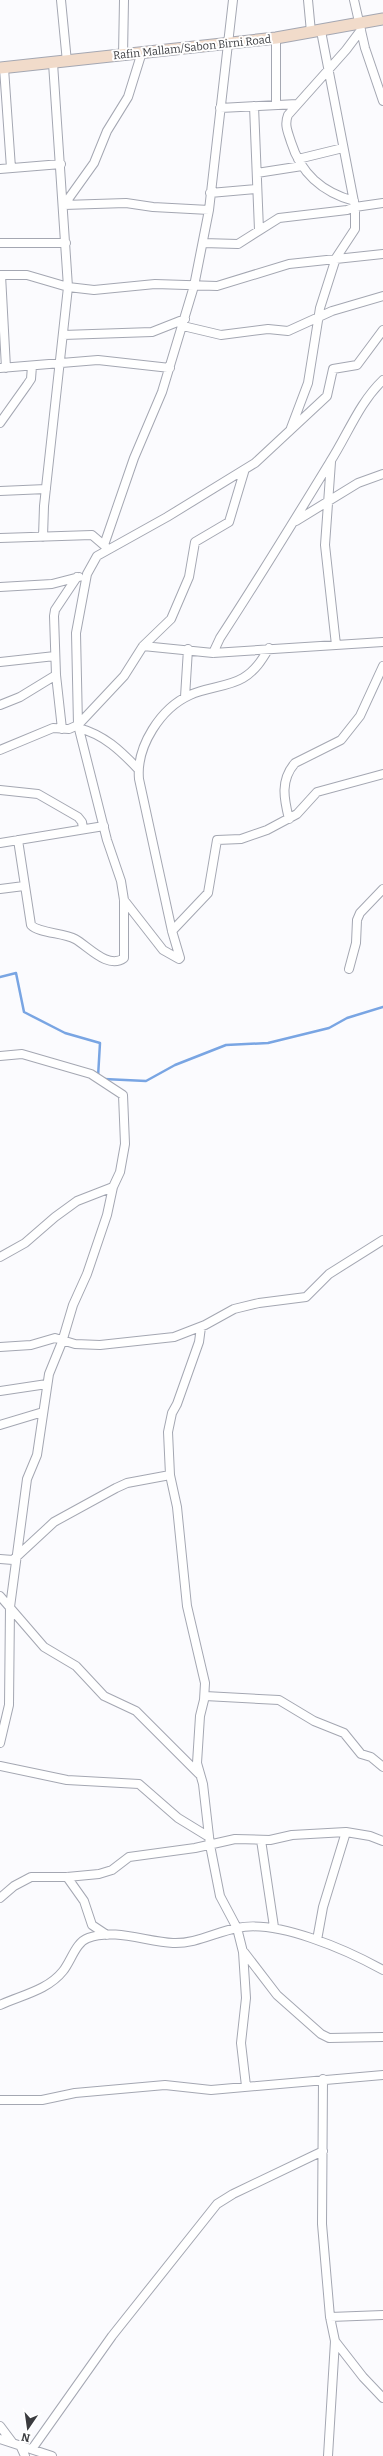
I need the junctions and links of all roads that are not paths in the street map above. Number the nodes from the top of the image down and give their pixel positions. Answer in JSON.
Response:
{"nodes":[{"id":1,"x":61,"y":0,"type":"edge"},
{"id":2,"x":124,"y":0,"type":"edge"},
{"id":3,"x":233,"y":0,"type":"edge"},
{"id":4,"x":308,"y":0,"type":"edge"},
{"id":5,"x":354,"y":0,"type":"edge"},
{"id":6,"x":383,"y":19,"type":"edge"},
{"id":7,"x":360,"y":27,"type":"junction"},
{"id":8,"x":316,"y":32,"type":"junction"},
{"id":9,"x":276,"y":38,"type":"junction"},
{"id":10,"x":228,"y":43,"type":"junction"},
{"id":11,"x":142,"y":52,"type":"junction"},
{"id":12,"x":123,"y":55,"type":"junction"},
{"id":13,"x":67,"y":62,"type":"junction"},
{"id":14,"x":53,"y":64,"type":"junction"},
{"id":15,"x":2,"y":68,"type":"edge"},
{"id":16,"x":328,"y":70,"type":"junction"},
{"id":17,"x":383,"y":101,"type":"edge"},
{"id":18,"x":297,"y":104,"type":"junction"},
{"id":19,"x":276,"y":105,"type":"junction"},
{"id":20,"x":254,"y":106,"type":"junction"},
{"id":21,"x":220,"y":108,"type":"junction"},
{"id":22,"x":4,"y":119,"type":"edge"},
{"id":23,"x":343,"y":148,"type":"junction"},
{"id":24,"x":300,"y":163,"type":"junction"},
{"id":25,"x":61,"y":164,"type":"junction"},
{"id":26,"x":11,"y":168,"type":"junction"},
{"id":27,"x":0,"y":169,"type":"edge"},
{"id":28,"x":257,"y":173,"type":"junction"},
{"id":29,"x":257,"y":188,"type":"junction"},
{"id":30,"x":210,"y":193,"type":"junction"},
{"id":31,"x":383,"y":203,"type":"edge"},
{"id":32,"x":354,"y":204,"type":"junction"},
{"id":33,"x":65,"y":205,"type":"junction"},
{"id":34,"x":209,"y":210,"type":"junction"},
{"id":35,"x":259,"y":230,"type":"junction"},
{"id":36,"x":0,"y":243,"type":"edge"},
{"id":37,"x":66,"y":243,"type":"junction"},
{"id":38,"x":203,"y":244,"type":"junction"},
{"id":39,"x":383,"y":254,"type":"edge"},
{"id":40,"x":336,"y":258,"type":"junction"},
{"id":41,"x":1,"y":275,"type":"edge"},
{"id":42,"x":194,"y":286,"type":"junction"},
{"id":43,"x":68,"y":287,"type":"junction"},
{"id":44,"x":383,"y":296,"type":"edge"},
{"id":45,"x":318,"y":318,"type":"junction"},
{"id":46,"x":184,"y":322,"type":"junction"},
{"id":47,"x":383,"y":330,"type":"edge"},
{"id":48,"x":63,"y":336,"type":"junction"},
{"id":49,"x":60,"y":364,"type":"junction"},
{"id":50,"x":32,"y":366,"type":"junction"},
{"id":51,"x":3,"y":368,"type":"edge"},
{"id":52,"x":170,"y":368,"type":"junction"},
{"id":53,"x":383,"y":380,"type":"edge"},
{"id":54,"x":0,"y":423,"type":"edge"},
{"id":55,"x":290,"y":431,"type":"junction"},
{"id":56,"x":332,"y":459,"type":"junction"},
{"id":57,"x":244,"y":472,"type":"junction"},
{"id":58,"x":383,"y":474,"type":"edge"},
{"id":59,"x":46,"y":489,"type":"junction"},
{"id":60,"x":0,"y":491,"type":"edge"},
{"id":61,"x":330,"y":500,"type":"junction"},
{"id":62,"x":295,"y":522,"type":"junction"},
{"id":63,"x":43,"y":537,"type":"junction"},
{"id":64,"x":0,"y":538,"type":"edge"},
{"id":65,"x":106,"y":547,"type":"junction"},
{"id":66,"x":87,"y":574,"type":"junction"},
{"id":67,"x":77,"y":577,"type":"junction"},
{"id":68,"x":0,"y":587,"type":"edge"},
{"id":69,"x":383,"y":642,"type":"edge"},
{"id":70,"x":336,"y":645,"type":"junction"},
{"id":71,"x":143,"y":646,"type":"junction"},
{"id":72,"x":269,"y":648,"type":"junction"},
{"id":73,"x":188,"y":649,"type":"junction"},
{"id":74,"x":213,"y":653,"type":"junction"},
{"id":75,"x":55,"y":656,"type":"junction"},
{"id":76,"x":0,"y":662,"type":"edge"},
{"id":77,"x":383,"y":666,"type":"edge"},
{"id":78,"x":56,"y":675,"type":"junction"},
{"id":79,"x":185,"y":697,"type":"junction"},
{"id":80,"x":0,"y":705,"type":"edge"},
{"id":81,"x":78,"y":727,"type":"junction"},
{"id":82,"x":62,"y":729,"type":"junction"},
{"id":83,"x":0,"y":750,"type":"edge"},
{"id":84,"x":138,"y":769,"type":"junction"},
{"id":85,"x":383,"y":774,"type":"edge"},
{"id":86,"x":0,"y":790,"type":"edge"},
{"id":87,"x":289,"y":819,"type":"junction"},
{"id":88,"x":104,"y":826,"type":"junction"},
{"id":89,"x":83,"y":829,"type":"junction"},
{"id":90,"x":18,"y":840,"type":"junction"},
{"id":91,"x":0,"y":843,"type":"edge"},
{"id":92,"x":24,"y":886,"type":"junction"},
{"id":93,"x":383,"y":889,"type":"edge"},
{"id":94,"x":0,"y":890,"type":"edge"},
{"id":95,"x":124,"y":900,"type":"junction"},
{"id":96,"x":172,"y":931,"type":"junction"},
{"id":97,"x":349,"y":969,"type":"dead end"},
{"id":98,"x":0,"y":1056,"type":"edge"},
{"id":99,"x":113,"y":1187,"type":"junction"},
{"id":100,"x":383,"y":1240,"type":"edge"},
{"id":101,"x":0,"y":1257,"type":"edge"},
{"id":102,"x":201,"y":1327,"type":"junction"},
{"id":103,"x":62,"y":1342,"type":"junction"},
{"id":104,"x":0,"y":1347,"type":"edge"},
{"id":105,"x":47,"y":1384,"type":"junction"},
{"id":106,"x":0,"y":1391,"type":"edge"},
{"id":107,"x":43,"y":1412,"type":"junction"},
{"id":108,"x":0,"y":1424,"type":"edge"},
{"id":109,"x":170,"y":1475,"type":"junction"},
{"id":110,"x":16,"y":1555,"type":"junction"},
{"id":111,"x":1,"y":1560,"type":"edge"},
{"id":112,"x":0,"y":1596,"type":"edge"},
{"id":113,"x":10,"y":1607,"type":"junction"},
{"id":114,"x":205,"y":1696,"type":"junction"},
{"id":115,"x":0,"y":1743,"type":"edge"},
{"id":116,"x":0,"y":1766,"type":"edge"},
{"id":117,"x":383,"y":1766,"type":"edge"},
{"id":118,"x":201,"y":1775,"type":"junction"},
{"id":119,"x":346,"y":1832,"type":"junction"},
{"id":120,"x":261,"y":1840,"type":"junction"},
{"id":121,"x":210,"y":1841,"type":"junction"},
{"id":122,"x":383,"y":1841,"type":"edge"},
{"id":123,"x":67,"y":1877,"type":"junction"},
{"id":124,"x":0,"y":1898,"type":"edge"},
{"id":125,"x":237,"y":1928,"type":"junction"},
{"id":126,"x":274,"y":1928,"type":"junction"},
{"id":127,"x":108,"y":1936,"type":"junction"},
{"id":128,"x":317,"y":1940,"type":"junction"},
{"id":129,"x":244,"y":1952,"type":"junction"},
{"id":130,"x":383,"y":1970,"type":"edge"},
{"id":131,"x":0,"y":2005,"type":"edge"},
{"id":132,"x":383,"y":2037,"type":"edge"},
{"id":133,"x":383,"y":2075,"type":"edge"},
{"id":134,"x":323,"y":2079,"type":"junction"},
{"id":135,"x":246,"y":2086,"type":"junction"},
{"id":136,"x":0,"y":2100,"type":"edge"},
{"id":137,"x":323,"y":2151,"type":"junction"},
{"id":138,"x":383,"y":2315,"type":"edge"},
{"id":139,"x":330,"y":2316,"type":"junction"},
{"id":140,"x":335,"y":2340,"type":"junction"},
{"id":141,"x":383,"y":2398,"type":"edge"},
{"id":142,"x":0,"y":2426,"type":"edge"},
{"id":143,"x":0,"y":2439,"type":"edge"},
{"id":144,"x":16,"y":2444,"type":"junction"},
{"id":145,"x":32,"y":2450,"type":"junction"},
{"id":146,"x":25,"y":2456,"type":"edge"},
{"id":147,"x":52,"y":2456,"type":"edge"},
{"id":148,"x":328,"y":2456,"type":"edge"}],
"edges":[{"from":1,"to":13,"type":"street"},
{"from":2,"to":12,"type":"street"},
{"from":3,"to":10,"type":"street"},
{"from":4,"to":8,"type":"street"},
{"from":5,"to":7,"type":"street"},
{"from":6,"to":7,"type":"street","name":"Rafin Mallam/Sabon Birni Road"},
{"from":7,"to":8,"type":"street","name":"Rafin Mallam/Sabon Birni Road"},
{"from":7,"to":16,"type":"street"},
{"from":7,"to":17,"type":"street"},
{"from":8,"to":9,"type":"street","name":"Rafin Mallam/Sabon Birni Road"},
{"from":8,"to":16,"type":"street"},
{"from":9,"to":10,"type":"street","name":"Rafin Mallam/Sabon Birni Road"},
{"from":9,"to":19,"type":"street"},
{"from":10,"to":11,"type":"street","name":"Rafin Mallam/Sabon Birni Road"},
{"from":10,"to":21,"type":"street"},
{"from":11,"to":12,"type":"street","name":"Rafin Mallam/Sabon Birni Road"},
{"from":11,"to":33,"type":"street"},
{"from":12,"to":13,"type":"street","name":"Rafin Mallam/Sabon Birni Road"},
{"from":13,"to":14,"type":"street","name":"Rafin Mallam/Sabon Birni Road"},
{"from":14,"to":15,"type":"street","name":"Rafin Mallam/Sabon Birni Road"},
{"from":14,"to":25,"type":"street"},
{"from":15,"to":22,"type":"street"},
{"from":16,"to":18,"type":"street"},
{"from":16,"to":23,"type":"street"},
{"from":18,"to":19,"type":"street"},
{"from":18,"to":24,"type":"street"},
{"from":19,"to":20,"type":"street"},
{"from":20,"to":21,"type":"street"},
{"from":20,"to":28,"type":"street"},
{"from":21,"to":30,"type":"street"},
{"from":22,"to":26,"type":"street"},
{"from":23,"to":24,"type":"street"},
{"from":23,"to":32,"type":"street"},
{"from":24,"to":28,"type":"street"},
{"from":24,"to":32,"type":"street"},
{"from":25,"to":26,"type":"street"},
{"from":25,"to":33,"type":"street"},
{"from":26,"to":27,"type":"street"},
{"from":28,"to":29,"type":"street"},
{"from":29,"to":30,"type":"street"},
{"from":29,"to":35,"type":"street"},
{"from":30,"to":34,"type":"street"},
{"from":31,"to":32,"type":"street"},
{"from":32,"to":35,"type":"street"},
{"from":32,"to":40,"type":"street"},
{"from":33,"to":34,"type":"street"},
{"from":33,"to":37,"type":"street"},
{"from":34,"to":38,"type":"street"},
{"from":35,"to":38,"type":"street"},
{"from":36,"to":37,"type":"street"},
{"from":37,"to":43,"type":"street"},
{"from":38,"to":42,"type":"street"},
{"from":39,"to":40,"type":"street"},
{"from":40,"to":42,"type":"street"},
{"from":40,"to":45,"type":"street"},
{"from":41,"to":43,"type":"street"},
{"from":41,"to":51,"type":"street"},
{"from":42,"to":43,"type":"street"},
{"from":42,"to":46,"type":"street"},
{"from":43,"to":48,"type":"street"},
{"from":44,"to":45,"type":"street"},
{"from":45,"to":46,"type":"street"},
{"from":45,"to":55,"type":"street"},
{"from":46,"to":48,"type":"street"},
{"from":46,"to":52,"type":"street"},
{"from":47,"to":55,"type":"street"},
{"from":48,"to":49,"type":"street"},
{"from":49,"to":50,"type":"street"},
{"from":49,"to":52,"type":"street"},
{"from":49,"to":59,"type":"street"},
{"from":50,"to":51,"type":"street"},
{"from":50,"to":54,"type":"street"},
{"from":52,"to":65,"type":"street"},
{"from":53,"to":56,"type":"street"},
{"from":55,"to":57,"type":"street"},
{"from":56,"to":61,"type":"street"},
{"from":56,"to":62,"type":"street"},
{"from":57,"to":65,"type":"street"},
{"from":57,"to":71,"type":"street"},
{"from":58,"to":61,"type":"street"},
{"from":59,"to":60,"type":"street"},
{"from":59,"to":63,"type":"street"},
{"from":61,"to":62,"type":"street"},
{"from":61,"to":70,"type":"street"},
{"from":62,"to":74,"type":"street"},
{"from":63,"to":64,"type":"street"},
{"from":63,"to":65,"type":"street"},
{"from":65,"to":66,"type":"street"},
{"from":66,"to":67,"type":"street"},
{"from":66,"to":81,"type":"street"},
{"from":67,"to":68,"type":"street"},
{"from":67,"to":75,"type":"street"},
{"from":69,"to":70,"type":"street"},
{"from":70,"to":72,"type":"street"},
{"from":71,"to":73,"type":"street"},
{"from":71,"to":81,"type":"street"},
{"from":72,"to":74,"type":"street"},
{"from":72,"to":79,"type":"street"},
{"from":73,"to":74,"type":"street"},
{"from":73,"to":79,"type":"street"},
{"from":75,"to":76,"type":"street"},
{"from":75,"to":78,"type":"street"},
{"from":77,"to":87,"type":"street"},
{"from":78,"to":80,"type":"street"},
{"from":78,"to":82,"type":"street"},
{"from":79,"to":84,"type":"street"},
{"from":81,"to":82,"type":"street"},
{"from":81,"to":84,"type":"street"},
{"from":81,"to":88,"type":"street"},
{"from":82,"to":83,"type":"street"},
{"from":84,"to":96,"type":"street"},
{"from":85,"to":87,"type":"street"},
{"from":86,"to":89,"type":"street"},
{"from":87,"to":96,"type":"street"},
{"from":88,"to":89,"type":"street"},
{"from":88,"to":95,"type":"street"},
{"from":89,"to":90,"type":"street"},
{"from":90,"to":91,"type":"street"},
{"from":90,"to":92,"type":"street"},
{"from":92,"to":94,"type":"street"},
{"from":92,"to":95,"type":"street"},
{"from":93,"to":97,"type":"street"},
{"from":95,"to":96,"type":"street"},
{"from":98,"to":99,"type":"street"},
{"from":99,"to":101,"type":"street"},
{"from":99,"to":103,"type":"street"},
{"from":100,"to":102,"type":"street"},
{"from":102,"to":103,"type":"street"},
{"from":102,"to":109,"type":"street"},
{"from":103,"to":104,"type":"street"},
{"from":103,"to":105,"type":"street"},
{"from":105,"to":106,"type":"street"},
{"from":105,"to":107,"type":"street"},
{"from":107,"to":108,"type":"street"},
{"from":107,"to":110,"type":"street"},
{"from":109,"to":110,"type":"street"},
{"from":109,"to":114,"type":"street"},
{"from":110,"to":111,"type":"street"},
{"from":110,"to":113,"type":"street"},
{"from":112,"to":113,"type":"street"},
{"from":113,"to":115,"type":"street"},
{"from":113,"to":118,"type":"street"},
{"from":114,"to":117,"type":"street"},
{"from":114,"to":118,"type":"street"},
{"from":116,"to":121,"type":"street"},
{"from":118,"to":121,"type":"street"},
{"from":119,"to":120,"type":"street"},
{"from":119,"to":122,"type":"street"},
{"from":119,"to":128,"type":"street"},
{"from":120,"to":121,"type":"street"},
{"from":120,"to":126,"type":"street"},
{"from":121,"to":123,"type":"street"},
{"from":121,"to":125,"type":"street"},
{"from":123,"to":124,"type":"street"},
{"from":123,"to":127,"type":"street"},
{"from":125,"to":126,"type":"street"},
{"from":125,"to":127,"type":"street"},
{"from":125,"to":129,"type":"street"},
{"from":126,"to":128,"type":"street"},
{"from":127,"to":131,"type":"street"},
{"from":128,"to":130,"type":"street"},
{"from":129,"to":132,"type":"street"},
{"from":129,"to":135,"type":"street"},
{"from":133,"to":134,"type":"street"},
{"from":134,"to":135,"type":"street"},
{"from":134,"to":137,"type":"street"},
{"from":135,"to":136,"type":"street"},
{"from":137,"to":139,"type":"street"},
{"from":137,"to":145,"type":"street"},
{"from":138,"to":139,"type":"street"},
{"from":139,"to":140,"type":"street"},
{"from":140,"to":141,"type":"street"},
{"from":140,"to":148,"type":"street"},
{"from":142,"to":144,"type":"street"},
{"from":143,"to":144,"type":"street"},
{"from":144,"to":145,"type":"street"},
{"from":144,"to":146,"type":"street"},
{"from":145,"to":147,"type":"street"}]}
